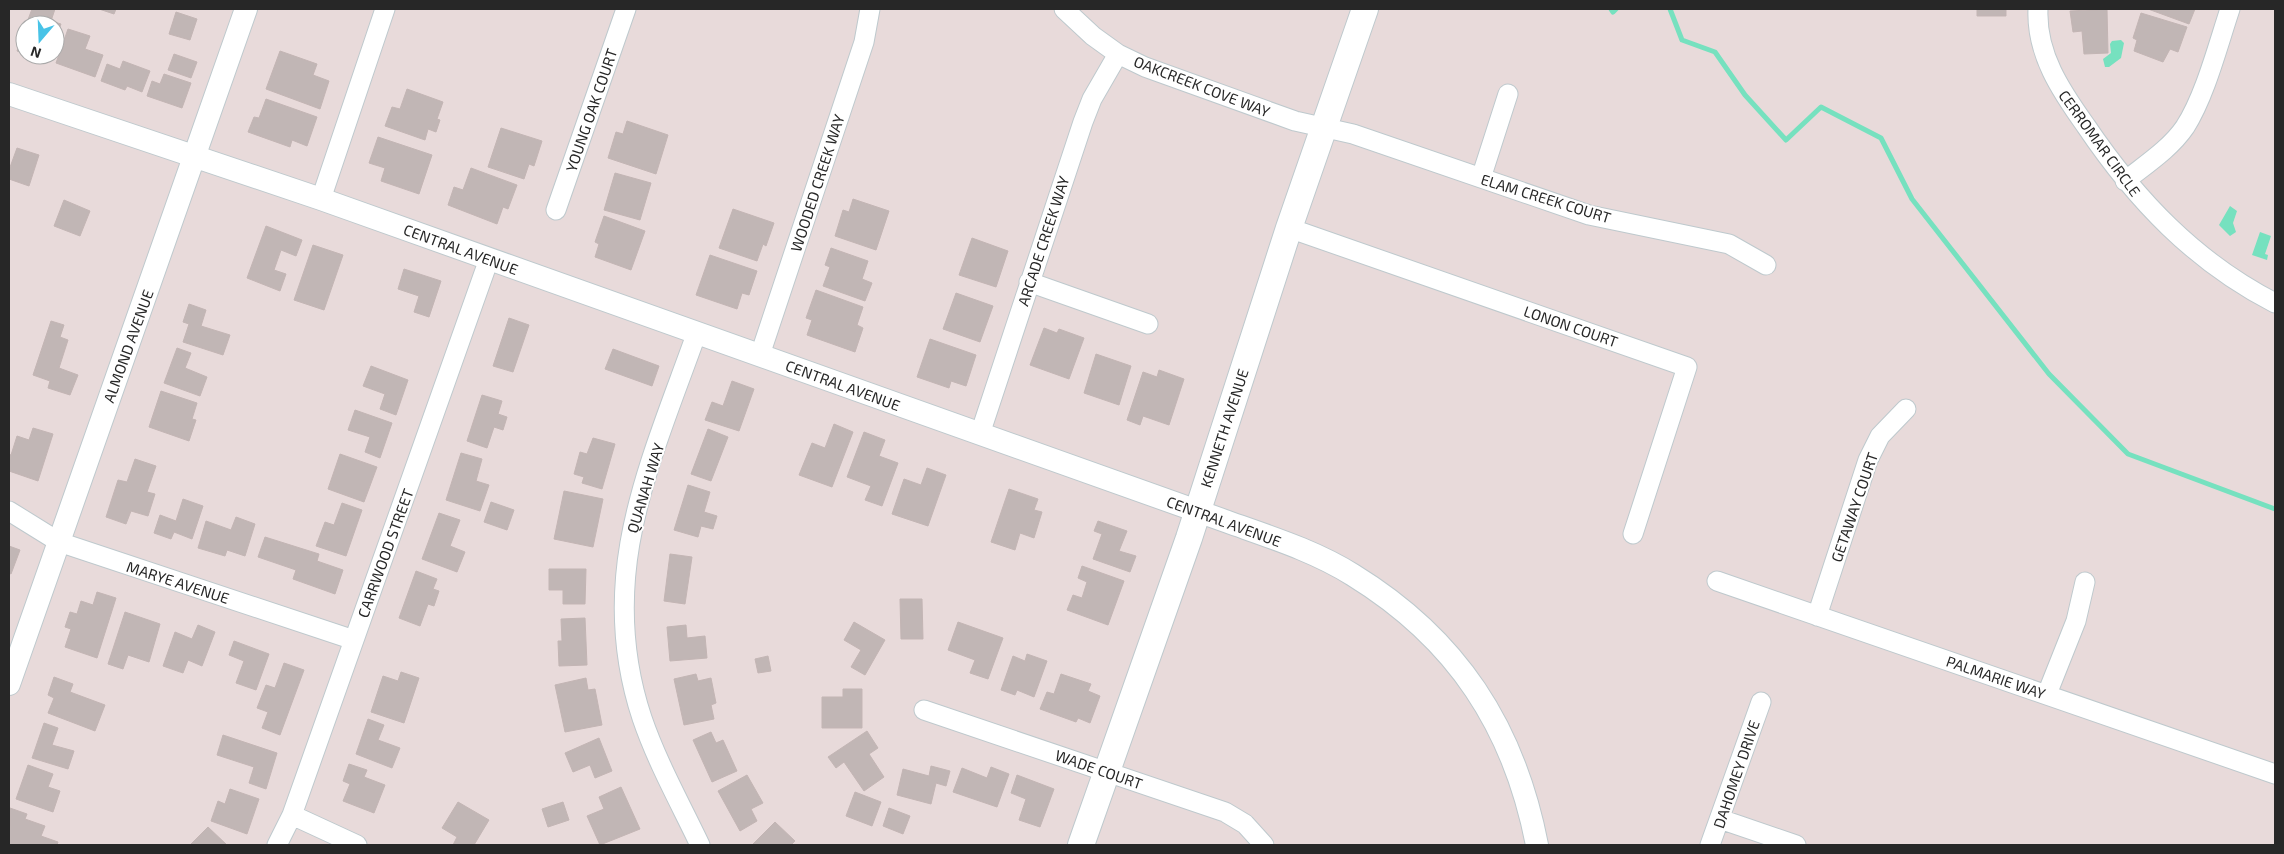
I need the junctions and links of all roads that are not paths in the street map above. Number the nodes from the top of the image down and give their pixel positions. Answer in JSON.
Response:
{"nodes":[{"id":1,"x":246,"y":9,"type":"edge"},
{"id":2,"x":385,"y":9,"type":"edge"},
{"id":3,"x":626,"y":9,"type":"edge"},
{"id":4,"x":870,"y":9,"type":"edge"},
{"id":5,"x":1064,"y":9,"type":"edge"},
{"id":6,"x":1365,"y":9,"type":"edge"},
{"id":7,"x":2038,"y":9,"type":"edge"},
{"id":8,"x":2230,"y":9,"type":"edge"},
{"id":9,"x":1118,"y":54,"type":"junction"},
{"id":10,"x":9,"y":94,"type":"edge"},
{"id":11,"x":1508,"y":94,"type":"dead end"},
{"id":12,"x":1324,"y":126,"type":"junction"},
{"id":13,"x":195,"y":158,"type":"junction"},
{"id":14,"x":1481,"y":178,"type":"junction"},
{"id":15,"x":2125,"y":181,"type":"junction"},
{"id":16,"x":320,"y":199,"type":"junction"},
{"id":17,"x":556,"y":210,"type":"dead end"},
{"id":18,"x":1289,"y":228,"type":"junction"},
{"id":19,"x":489,"y":259,"type":"junction"},
{"id":20,"x":1766,"y":265,"type":"dead end"},
{"id":21,"x":1029,"y":282,"type":"junction"},
{"id":22,"x":2275,"y":303,"type":"edge"},
{"id":23,"x":1148,"y":324,"type":"dead end"},
{"id":24,"x":697,"y":332,"type":"junction"},
{"id":25,"x":760,"y":355,"type":"junction"},
{"id":26,"x":1906,"y":408,"type":"dead end"},
{"id":27,"x":980,"y":434,"type":"junction"},
{"id":28,"x":1198,"y":511,"type":"junction"},
{"id":29,"x":9,"y":512,"type":"edge"},
{"id":30,"x":1633,"y":534,"type":"dead end"},
{"id":31,"x":59,"y":542,"type":"junction"},
{"id":32,"x":1717,"y":581,"type":"dead end"},
{"id":33,"x":2085,"y":582,"type":"dead end"},
{"id":34,"x":1818,"y":616,"type":"junction"},
{"id":35,"x":354,"y":640,"type":"junction"},
{"id":36,"x":9,"y":684,"type":"edge"},
{"id":37,"x":2047,"y":694,"type":"junction"},
{"id":38,"x":1761,"y":702,"type":"dead end"},
{"id":39,"x":924,"y":710,"type":"dead end"},
{"id":40,"x":1107,"y":772,"type":"junction"},
{"id":41,"x":2275,"y":774,"type":"edge"},
{"id":42,"x":292,"y":815,"type":"junction"},
{"id":43,"x":1720,"y":818,"type":"junction"},
{"id":44,"x":277,"y":845,"type":"edge"},
{"id":45,"x":357,"y":845,"type":"edge"},
{"id":46,"x":700,"y":845,"type":"edge"},
{"id":47,"x":1081,"y":845,"type":"edge"},
{"id":48,"x":1264,"y":845,"type":"edge"},
{"id":49,"x":1537,"y":845,"type":"edge"},
{"id":50,"x":1710,"y":845,"type":"edge"},
{"id":51,"x":1796,"y":845,"type":"edge"}],
"edges":[{"from":1,"to":13,"type":"street","name":"ALMOND AVENUE"},
{"from":2,"to":16,"type":"street"},
{"from":3,"to":17,"type":"street","name":"YOUNG OAK COURT"},
{"from":4,"to":25,"type":"street","name":"WOODED CREEK WAY"},
{"from":5,"to":9,"type":"street","name":"OAKCREEK COVE WAY"},
{"from":6,"to":12,"type":"main road","name":"KENNETH AVENUE"},
{"from":7,"to":15,"type":"street","name":"CERROMAR CIRCLE"},
{"from":8,"to":15,"type":"street"},
{"from":9,"to":12,"type":"street","name":"OAKCREEK COVE WAY"},
{"from":9,"to":21,"type":"street","name":"ARCADE CREEK WAY"},
{"from":10,"to":13,"type":"street","name":"CENTRAL AVENUE"},
{"from":11,"to":14,"type":"street"},
{"from":12,"to":14,"type":"street","name":"ELAM CREEK COURT"},
{"from":12,"to":18,"type":"main road","name":"KENNETH AVENUE"},
{"from":13,"to":16,"type":"street","name":"CENTRAL AVENUE"},
{"from":13,"to":31,"type":"street","name":"ALMOND AVENUE"},
{"from":14,"to":20,"type":"street","name":"ELAM CREEK COURT"},
{"from":15,"to":22,"type":"street","name":"CERROMAR CIRCLE"},
{"from":16,"to":19,"type":"street","name":"CENTRAL AVENUE"},
{"from":18,"to":28,"type":"main road","name":"KENNETH AVENUE"},
{"from":18,"to":30,"type":"street","name":"LONON COURT"},
{"from":19,"to":24,"type":"street","name":"CENTRAL AVENUE"},
{"from":19,"to":35,"type":"street","name":"CARRWOOD STREET"},
{"from":21,"to":23,"type":"street"},
{"from":21,"to":27,"type":"street","name":"ARCADE CREEK WAY"},
{"from":24,"to":25,"type":"street","name":"CENTRAL AVENUE"},
{"from":24,"to":46,"type":"street","name":"QUANAH WAY"},
{"from":25,"to":27,"type":"street","name":"CENTRAL AVENUE"},
{"from":26,"to":34,"type":"street","name":"GETAWAY COURT"},
{"from":27,"to":28,"type":"street","name":"CENTRAL AVENUE"},
{"from":28,"to":40,"type":"main road","name":"KENNETH AVENUE"},
{"from":28,"to":49,"type":"street","name":"CENTRAL AVENUE"},
{"from":29,"to":31,"type":"street","name":"MARYE AVENUE"},
{"from":31,"to":35,"type":"street","name":"MARYE AVENUE"},
{"from":31,"to":36,"type":"street","name":"ALMOND AVENUE"},
{"from":32,"to":34,"type":"street","name":"PALMARIE WAY"},
{"from":33,"to":37,"type":"street"},
{"from":34,"to":37,"type":"street","name":"PALMARIE WAY"},
{"from":35,"to":42,"type":"street","name":"CARRWOOD STREET"},
{"from":37,"to":41,"type":"street","name":"PALMARIE WAY"},
{"from":38,"to":43,"type":"street","name":"DAHOMEY DRIVE"},
{"from":39,"to":40,"type":"street","name":"WADE COURT"},
{"from":40,"to":47,"type":"main road","name":"KENNETH AVENUE"},
{"from":40,"to":48,"type":"street","name":"WADE COURT"},
{"from":42,"to":44,"type":"street","name":"CARRWOOD STREET"},
{"from":42,"to":45,"type":"street"},
{"from":43,"to":50,"type":"street","name":"DAHOMEY DRIVE"},
{"from":43,"to":51,"type":"street"}]}
